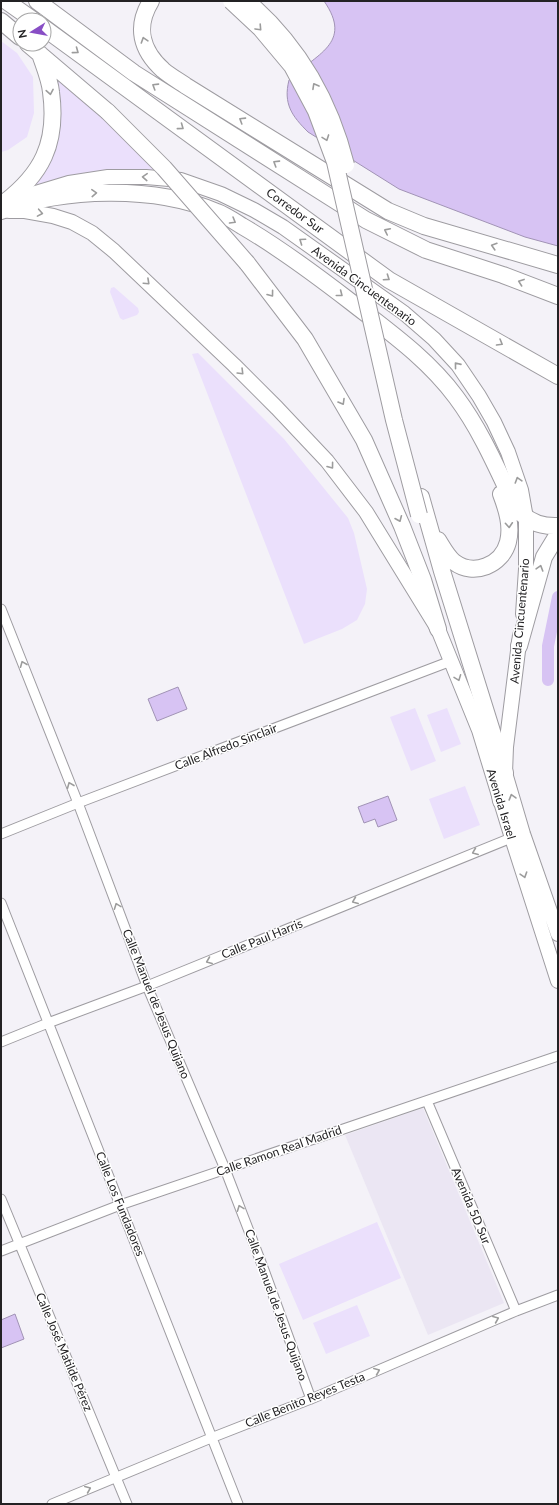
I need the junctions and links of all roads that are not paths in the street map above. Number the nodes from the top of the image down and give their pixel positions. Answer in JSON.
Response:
{"nodes":[{"id":1,"x":6,"y":1,"type":"edge"},
{"id":2,"x":37,"y":1,"type":"edge"},
{"id":3,"x":151,"y":1,"type":"edge"},
{"id":4,"x":231,"y":1,"type":"edge"},
{"id":5,"x":247,"y":1,"type":"edge"},
{"id":6,"x":22,"y":12,"type":"edge"},
{"id":7,"x":1,"y":21,"type":"edge"},
{"id":8,"x":12,"y":30,"type":"edge"},
{"id":9,"x":52,"y":34,"type":"edge"},
{"id":10,"x":35,"y":52,"type":"edge"},
{"id":11,"x":38,"y":52,"type":"edge"},
{"id":12,"x":1,"y":205,"type":"edge"},
{"id":13,"x":1,"y":211,"type":"edge"},
{"id":14,"x":558,"y":265,"type":"edge"},
{"id":15,"x":558,"y":296,"type":"edge"},
{"id":16,"x":558,"y":376,"type":"edge"},
{"id":17,"x":473,"y":422,"type":"junction"},
{"id":18,"x":423,"y":516,"type":"junction"},
{"id":19,"x":526,"y":518,"type":"junction"},
{"id":20,"x":558,"y":526,"type":"edge"},
{"id":21,"x":558,"y":534,"type":"edge"},
{"id":22,"x":1,"y":609,"type":"edge"},
{"id":23,"x":4,"y":626,"type":"edge"},
{"id":24,"x":438,"y":629,"type":"junction"},
{"id":25,"x":519,"y":646,"type":"junction"},
{"id":26,"x":452,"y":661,"type":"junction"},
{"id":27,"x":505,"y":773,"type":"junction"},
{"id":28,"x":501,"y":800,"type":"junction"},
{"id":29,"x":78,"y":803,"type":"junction"},
{"id":30,"x":1,"y":834,"type":"edge"},
{"id":31,"x":517,"y":836,"type":"junction"},
{"id":32,"x":1,"y":903,"type":"edge"},
{"id":33,"x":558,"y":934,"type":"edge"},
{"id":34,"x":558,"y":981,"type":"edge"},
{"id":35,"x":147,"y":986,"type":"junction"},
{"id":36,"x":48,"y":1023,"type":"junction"},
{"id":37,"x":1,"y":1042,"type":"edge"},
{"id":38,"x":558,"y":1056,"type":"edge"},
{"id":39,"x":427,"y":1101,"type":"junction"},
{"id":40,"x":225,"y":1169,"type":"junction"},
{"id":41,"x":1,"y":1199,"type":"edge"},
{"id":42,"x":120,"y":1205,"type":"junction"},
{"id":43,"x":19,"y":1244,"type":"junction"},
{"id":44,"x":1,"y":1251,"type":"edge"},
{"id":45,"x":558,"y":1295,"type":"edge"},
{"id":46,"x":516,"y":1311,"type":"junction"},
{"id":47,"x":311,"y":1399,"type":"junction"},
{"id":48,"x":211,"y":1438,"type":"junction"},
{"id":49,"x":117,"y":1477,"type":"junction"},
{"id":50,"x":52,"y":1504,"type":"edge"},
{"id":51,"x":127,"y":1504,"type":"edge"},
{"id":52,"x":238,"y":1504,"type":"edge"}],
"edges":[{"from":1,"to":6,"type":"highway"},
{"from":15,"to":2,"type":"highway","one_way":true},
{"from":14,"to":3,"type":"highway","one_way":true},
{"from":4,"to":18,"type":"highway","one_way":true,"bridge":true},
{"from":18,"to":5,"type":"highway","one_way":true,"bridge":true},
{"from":7,"to":8,"type":"highway"},
{"from":9,"to":16,"type":"highway","name":"Corredor Sur","one_way":true},
{"from":10,"to":12,"type":"highway","one_way":true},
{"from":11,"to":24,"type":"highway","one_way":true,"bridge":true},
{"from":19,"to":12,"type":"main road","name":"Avenida Cincuentenario","one_way":true},
{"from":13,"to":17,"type":"highway","one_way":true},
{"from":13,"to":24,"type":"main road","one_way":true},
{"from":17,"to":18,"type":"highway","one_way":true},
{"from":17,"to":19,"type":"highway"},
{"from":18,"to":27,"type":"highway"},
{"from":18,"to":28,"type":"highway"},
{"from":19,"to":20,"type":"highway"},
{"from":19,"to":25,"type":"main road","name":"Avenida Cincuentenario"},
{"from":25,"to":21,"type":"highway","one_way":true},
{"from":22,"to":23,"type":"street","name":"Calle Manuel de Jesus Quijano"},
{"from":29,"to":23,"type":"street","name":"Calle Manuel de Jesus Quijano","one_way":true},
{"from":24,"to":26,"type":"main road","name":"Avenida Israel"},
{"from":25,"to":27,"type":"main road","name":"Avenida Cincuentenario"},
{"from":26,"to":28,"type":"main road","name":"Avenida Israel","one_way":true},
{"from":26,"to":29,"type":"street","name":"Calle Alfredo Sinclair"},
{"from":31,"to":27,"type":"main road","name":"Avenida Cincuentenario","one_way":true},
{"from":28,"to":31,"type":"main road","name":"Avenida Israel"},
{"from":29,"to":30,"type":"street","name":"Calle Alfredo Sinclair"},
{"from":35,"to":29,"type":"street","name":"Calle Manuel de Jesus Quijano","one_way":true},
{"from":31,"to":33,"type":"main road","name":"Avenida Israel"},
{"from":31,"to":34,"type":"main road","name":"Avenida Israel","one_way":true},
{"from":31,"to":35,"type":"street","name":"Calle Paul Harris","one_way":true},
{"from":32,"to":36,"type":"street","name":"Calle Los Fundadores"},
{"from":35,"to":36,"type":"street","name":"Calle Paul Harris"},
{"from":35,"to":40,"type":"street","name":"Calle Manuel de Jesus Quijano"},
{"from":36,"to":37,"type":"street","name":"Calle Paul Harris"},
{"from":36,"to":42,"type":"street","name":"Calle Los Fundadores"},
{"from":38,"to":39,"type":"street","name":"Calle Ramon Real Madrid"},
{"from":39,"to":40,"type":"street","name":"Calle Ramon Real Madrid"},
{"from":39,"to":46,"type":"street","name":"Avenida 5D Sur"},
{"from":40,"to":42,"type":"street","name":"Calle Ramon Real Madrid"},
{"from":47,"to":40,"type":"street","name":"Calle Manuel de Jesus Quijano","one_way":true},
{"from":41,"to":43,"type":"street","name":"Calle José Matilde Pérez"},
{"from":42,"to":43,"type":"street","name":"Calle Ramon Real Madrid"},
{"from":42,"to":48,"type":"street","name":"Calle Los Fundadores"},
{"from":43,"to":44,"type":"street","name":"Calle Ramon Real Madrid"},
{"from":43,"to":49,"type":"street","name":"Calle José Matilde Pérez"},
{"from":45,"to":46,"type":"street","name":"Calle Benito Reyes Testa"},
{"from":47,"to":46,"type":"street","name":"Calle Benito Reyes Testa","one_way":true},
{"from":47,"to":48,"type":"street","name":"Calle Benito Reyes Testa"},
{"from":48,"to":49,"type":"street","name":"Calle Benito Reyes Testa"},
{"from":48,"to":52,"type":"street","name":"Calle Los Fundadores"},
{"from":50,"to":49,"type":"street","name":"Calle Benito Reyes Testa","one_way":true},
{"from":49,"to":51,"type":"street","name":"Calle José Matilde Pérez"}]}
